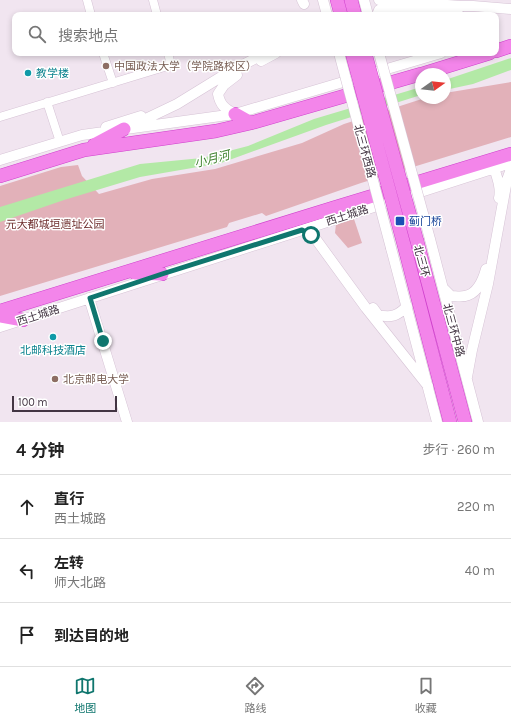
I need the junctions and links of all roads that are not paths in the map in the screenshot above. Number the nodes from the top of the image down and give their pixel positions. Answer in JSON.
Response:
{"nodes":[{"id":1,"x":87,"y":0,"type":"edge"},
{"id":2,"x":153,"y":0,"type":"edge"},
{"id":3,"x":322,"y":0,"type":"edge"},
{"id":4,"x":337,"y":0,"type":"edge"},
{"id":5,"x":350,"y":0,"type":"edge"},
{"id":6,"x":364,"y":0,"type":"edge"},
{"id":7,"x":379,"y":0,"type":"edge"},
{"id":8,"x":511,"y":9,"type":"edge"},
{"id":9,"x":90,"y":12,"type":"edge"},
{"id":10,"x":156,"y":12,"type":"edge"},
{"id":11,"x":325,"y":12,"type":"edge"},
{"id":12,"x":340,"y":12,"type":"edge"},
{"id":13,"x":354,"y":12,"type":"edge"},
{"id":14,"x":367,"y":12,"type":"edge"},
{"id":15,"x":378,"y":12,"type":"edge"},
{"id":16,"x":431,"y":12,"type":"edge"},
{"id":17,"x":511,"y":46,"type":"edge"},
{"id":18,"x":499,"y":50,"type":"edge"},
{"id":19,"x":104,"y":56,"type":"edge"},
{"id":20,"x":169,"y":56,"type":"edge"},
{"id":21,"x":260,"y":56,"type":"edge"},
{"id":22,"x":271,"y":56,"type":"edge"},
{"id":23,"x":340,"y":56,"type":"edge"},
{"id":24,"x":353,"y":56,"type":"edge"},
{"id":25,"x":366,"y":56,"type":"edge"},
{"id":26,"x":380,"y":56,"type":"edge"},
{"id":27,"x":431,"y":56,"type":"edge"},
{"id":28,"x":462,"y":56,"type":"edge"},
{"id":29,"x":481,"y":56,"type":"edge"},
{"id":30,"x":455,"y":65,"type":"junction"},
{"id":31,"x":444,"y":68,"type":"edge"},
{"id":32,"x":415,"y":76,"type":"edge"},
{"id":33,"x":113,"y":83,"type":"junction"},
{"id":34,"x":47,"y":102,"type":"junction"},
{"id":35,"x":177,"y":104,"type":"junction"},
{"id":36,"x":235,"y":114,"type":"junction"},
{"id":37,"x":0,"y":117,"type":"edge"},
{"id":38,"x":251,"y":123,"type":"junction"},
{"id":39,"x":124,"y":129,"type":"junction"},
{"id":40,"x":82,"y":135,"type":"junction"},
{"id":41,"x":60,"y":142,"type":"junction"},
{"id":42,"x":84,"y":150,"type":"junction"},
{"id":43,"x":511,"y":154,"type":"edge"},
{"id":44,"x":0,"y":160,"type":"edge"},
{"id":45,"x":511,"y":163,"type":"edge"},
{"id":46,"x":464,"y":168,"type":"junction"},
{"id":47,"x":511,"y":169,"type":"edge"},
{"id":48,"x":491,"y":170,"type":"junction"},
{"id":49,"x":0,"y":176,"type":"edge"},
{"id":50,"x":332,"y":208,"type":"junction"},
{"id":51,"x":324,"y":222,"type":"junction"},
{"id":52,"x":302,"y":230,"type":"junction"},
{"id":53,"x":423,"y":240,"type":"junction"},
{"id":54,"x":397,"y":247,"type":"junction"},
{"id":55,"x":127,"y":272,"type":"junction"},
{"id":56,"x":162,"y":274,"type":"junction"},
{"id":57,"x":442,"y":288,"type":"junction"},
{"id":58,"x":90,"y":298,"type":"junction"},
{"id":59,"x":407,"y":306,"type":"junction"},
{"id":60,"x":0,"y":311,"type":"edge"},
{"id":61,"x":0,"y":316,"type":"edge"},
{"id":62,"x":23,"y":320,"type":"junction"},
{"id":63,"x":0,"y":327,"type":"edge"},
{"id":64,"x":467,"y":377,"type":"junction"},
{"id":65,"x":428,"y":386,"type":"junction"},
{"id":66,"x":127,"y":422,"type":"edge"},
{"id":67,"x":437,"y":422,"type":"edge"},
{"id":68,"x":450,"y":422,"type":"edge"},
{"id":69,"x":465,"y":422,"type":"edge"},
{"id":70,"x":478,"y":422,"type":"edge"}],
"edges":[{"from":1,"to":9,"type":"street"},
{"from":2,"to":10,"type":"street"},
{"from":3,"to":11,"type":"street"},
{"from":4,"to":12,"type":"highway"},
{"from":5,"to":13,"type":"highway"},
{"from":6,"to":14,"type":"street"},
{"from":7,"to":8,"type":"street"},
{"from":15,"to":16,"type":"street"},
{"from":17,"to":18,"type":"highway"},
{"from":19,"to":33,"type":"street"},
{"from":20,"to":33,"type":"street"},
{"from":21,"to":35,"type":"street"},
{"from":22,"to":36,"type":"street"},
{"from":23,"to":54,"type":"street","name":"北三环西路","bridge":true},
{"from":24,"to":54,"type":"highway","name":"北三环","bridge":true},
{"from":25,"to":53,"type":"highway","name":"北三环","bridge":true},
{"from":26,"to":53,"type":"street","bridge":true},
{"from":27,"to":36,"type":"street"},
{"from":28,"to":30,"type":"highway"},
{"from":29,"to":30,"type":"highway"},
{"from":30,"to":31,"type":"highway"},
{"from":32,"to":38,"type":"highway"},
{"from":33,"to":34,"type":"street"},
{"from":34,"to":37,"type":"street"},
{"from":34,"to":41,"type":"street"},
{"from":35,"to":39,"type":"street"},
{"from":35,"to":40,"type":"street"},
{"from":36,"to":38,"type":"highway"},
{"from":36,"to":39,"type":"street"},
{"from":38,"to":42,"type":"highway"},
{"from":39,"to":40,"type":"street"},
{"from":39,"to":42,"type":"highway"},
{"from":40,"to":41,"type":"street"},
{"from":41,"to":44,"type":"street"},
{"from":42,"to":49,"type":"highway"},
{"from":43,"to":46,"type":"highway","name":"西土城路"},
{"from":45,"to":48,"type":"street","name":"西土城路"},
{"from":46,"to":48,"type":"highway"},
{"from":46,"to":50,"type":"highway","name":"西土城路"},
{"from":47,"to":64,"type":"street"},
{"from":48,"to":51,"type":"street","name":"西土城路"},
{"from":48,"to":57,"type":"street"},
{"from":50,"to":51,"type":"highway"},
{"from":50,"to":55,"type":"highway","name":"西土城路"},
{"from":51,"to":52,"type":"street","name":"西土城路"},
{"from":51,"to":59,"type":"street"},
{"from":52,"to":56,"type":"street","name":"西土城路"},
{"from":52,"to":65,"type":"street"},
{"from":53,"to":57,"type":"street","name":"北三环中路"},
{"from":53,"to":69,"type":"highway","name":"北三环"},
{"from":54,"to":59,"type":"street"},
{"from":54,"to":68,"type":"highway","name":"北三环"},
{"from":55,"to":56,"type":"highway"},
{"from":55,"to":60,"type":"highway","name":"西土城路"},
{"from":56,"to":58,"type":"street","name":"西土城路"},
{"from":57,"to":64,"type":"street","name":"北三环中路"},
{"from":58,"to":62,"type":"street","name":"西土城路"},
{"from":58,"to":66,"type":"street"},
{"from":59,"to":65,"type":"street"},
{"from":61,"to":62,"type":"highway"},
{"from":62,"to":63,"type":"street","name":"西土城路"},
{"from":64,"to":70,"type":"street","name":"北三环中路"},
{"from":65,"to":67,"type":"street"}]}
